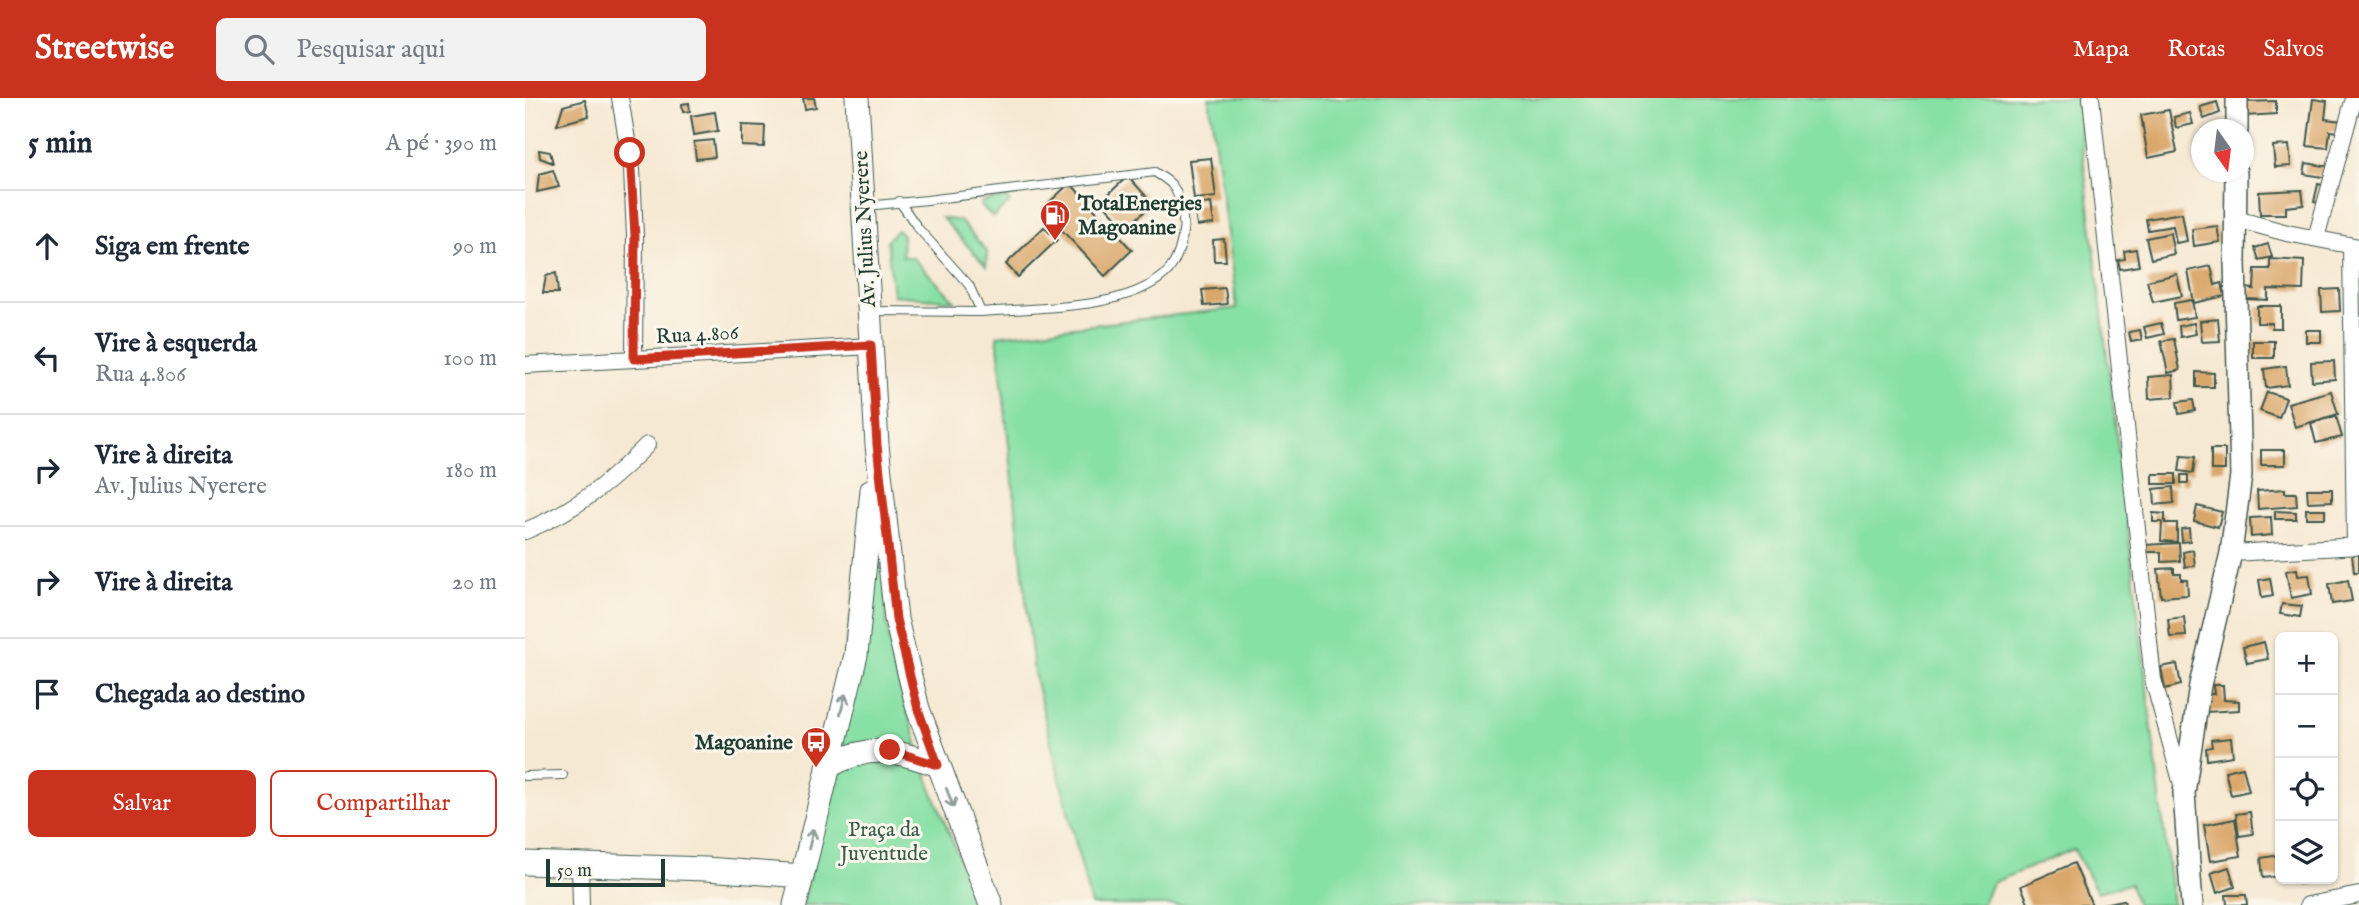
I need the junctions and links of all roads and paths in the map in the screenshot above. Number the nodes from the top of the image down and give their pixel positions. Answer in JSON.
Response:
{"nodes":[{"id":1,"x":620,"y":98,"type":"edge"},
{"id":2,"x":857,"y":98,"type":"edge"},
{"id":3,"x":2091,"y":98,"type":"edge"},
{"id":4,"x":2237,"y":98,"type":"edge"},
{"id":5,"x":2354,"y":98,"type":"edge"},
{"id":6,"x":2237,"y":119,"type":"edge"},
{"id":7,"x":2237,"y":182,"type":"edge"},
{"id":8,"x":899,"y":201,"type":"junction"},
{"id":9,"x":863,"y":206,"type":"junction"},
{"id":10,"x":2236,"y":219,"type":"junction"},
{"id":11,"x":2316,"y":238,"type":"junction"},
{"id":12,"x":2355,"y":246,"type":"edge"},
{"id":13,"x":869,"y":311,"type":"junction"},
{"id":14,"x":981,"y":312,"type":"junction"},
{"id":15,"x":871,"y":345,"type":"junction"},
{"id":16,"x":634,"y":359,"type":"junction"},
{"id":17,"x":525,"y":365,"type":"edge"},
{"id":18,"x":647,"y":445,"type":"dead end"},
{"id":19,"x":877,"y":445,"type":"junction"},
{"id":20,"x":525,"y":531,"type":"edge"},
{"id":21,"x":2357,"y":546,"type":"edge"},
{"id":22,"x":2231,"y":553,"type":"junction"},
{"id":23,"x":938,"y":765,"type":"junction"},
{"id":24,"x":828,"y":767,"type":"junction"},
{"id":25,"x":563,"y":775,"type":"dead end"},
{"id":26,"x":525,"y":776,"type":"edge"},
{"id":27,"x":2184,"y":793,"type":"junction"},
{"id":28,"x":525,"y":863,"type":"edge"},
{"id":29,"x":580,"y":866,"type":"junction"},
{"id":30,"x":795,"y":875,"type":"junction"},
{"id":31,"x":2359,"y":895,"type":"edge"},
{"id":32,"x":581,"y":905,"type":"edge"},
{"id":33,"x":795,"y":905,"type":"edge"},
{"id":34,"x":991,"y":905,"type":"edge"},
{"id":35,"x":2192,"y":905,"type":"edge"},
{"id":36,"x":2308,"y":905,"type":"edge"}],
"edges":[{"from":1,"to":16,"type":"street"},
{"from":2,"to":9,"type":"main road","name":"Av. Julius Nyerere"},
{"from":3,"to":27,"type":"street"},
{"from":4,"to":6,"type":"street"},
{"from":5,"to":11,"type":"street"},
{"from":7,"to":10,"type":"street"},
{"from":8,"to":9,"type":"lane"},
{"from":8,"to":14,"type":"lane"},
{"from":8,"to":14,"type":"lane"},
{"from":9,"to":13,"type":"main road","name":"Av. Julius Nyerere"},
{"from":10,"to":11,"type":"street"},
{"from":10,"to":22,"type":"street"},
{"from":11,"to":12,"type":"street"},
{"from":12,"to":21,"type":"street"},
{"from":13,"to":14,"type":"lane"},
{"from":13,"to":15,"type":"main road","name":"Av. Julius Nyerere"},
{"from":15,"to":16,"type":"street","name":"Rua 4.806"},
{"from":15,"to":19,"type":"main road","name":"Av. Julius Nyerere"},
{"from":16,"to":17,"type":"street","name":"Rua 4.806"},
{"from":18,"to":20,"type":"street"},
{"from":19,"to":23,"type":"main road","name":"Av. Julius Nyerere"},
{"from":24,"to":19,"type":"main road","name":"Av. Julius Nyerere","one_way":true},
{"from":21,"to":22,"type":"street"},
{"from":22,"to":27,"type":"street"},
{"from":23,"to":24,"type":"main road"},
{"from":23,"to":34,"type":"main road","name":"Av. Julius Nyerere","one_way":true},
{"from":30,"to":24,"type":"main road","name":"Av. Julius Nyerere","one_way":true},
{"from":25,"to":26,"type":"lane"},
{"from":27,"to":35,"type":"street"},
{"from":28,"to":29,"type":"main road"},
{"from":29,"to":30,"type":"main road"},
{"from":29,"to":32,"type":"street"},
{"from":30,"to":33,"type":"main road","name":"Av. Julius Nyerere"},
{"from":31,"to":36,"type":"street"}]}
